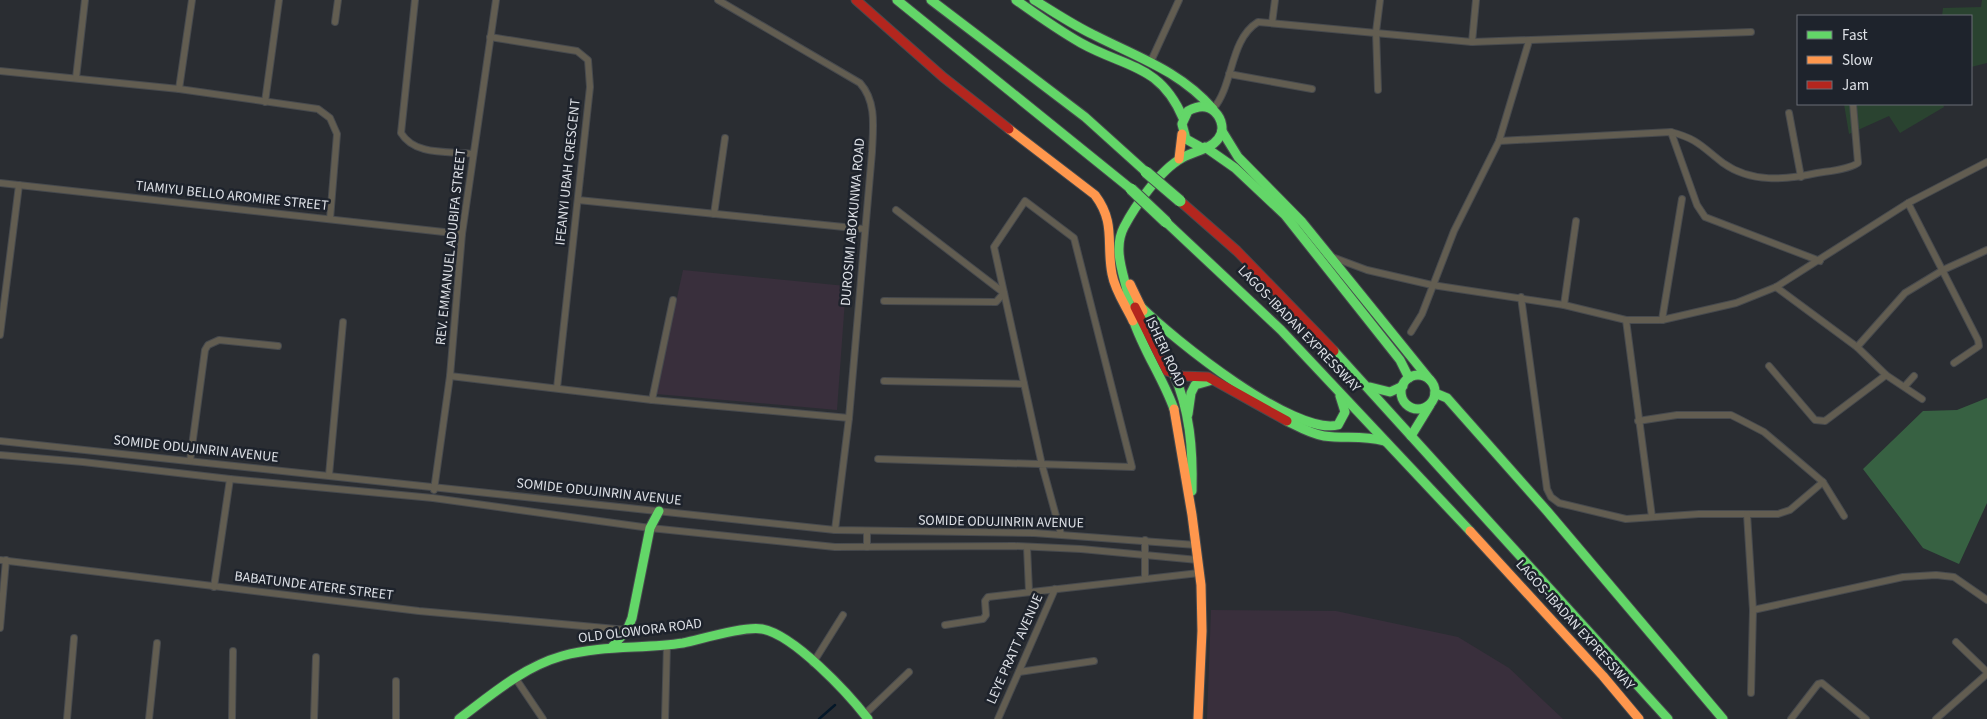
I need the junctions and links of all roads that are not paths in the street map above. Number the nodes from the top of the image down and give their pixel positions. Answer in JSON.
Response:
{"nodes":[{"id":1,"x":85,"y":0,"type":"edge"},
{"id":2,"x":192,"y":0,"type":"edge"},
{"id":3,"x":279,"y":0,"type":"edge"},
{"id":4,"x":338,"y":0,"type":"edge"},
{"id":5,"x":416,"y":0,"type":"edge"},
{"id":6,"x":496,"y":0,"type":"edge"},
{"id":7,"x":718,"y":0,"type":"edge"},
{"id":8,"x":856,"y":0,"type":"edge"},
{"id":9,"x":898,"y":0,"type":"edge"},
{"id":10,"x":930,"y":0,"type":"edge"},
{"id":11,"x":1016,"y":0,"type":"edge"},
{"id":12,"x":1034,"y":0,"type":"edge"},
{"id":13,"x":1179,"y":0,"type":"edge"},
{"id":14,"x":1275,"y":0,"type":"edge"},
{"id":15,"x":1380,"y":0,"type":"edge"},
{"id":16,"x":1476,"y":0,"type":"edge"},
{"id":17,"x":335,"y":22,"type":"dead end"},
{"id":18,"x":1272,"y":23,"type":"junction"},
{"id":19,"x":1376,"y":32,"type":"junction"},
{"id":20,"x":1751,"y":32,"type":"dead end"},
{"id":21,"x":490,"y":37,"type":"junction"},
{"id":22,"x":1529,"y":41,"type":"junction"},
{"id":23,"x":1472,"y":42,"type":"junction"},
{"id":24,"x":1151,"y":61,"type":"junction"},
{"id":25,"x":0,"y":71,"type":"edge"},
{"id":26,"x":1229,"y":74,"type":"junction"},
{"id":27,"x":76,"y":78,"type":"junction"},
{"id":28,"x":179,"y":89,"type":"junction"},
{"id":29,"x":1312,"y":89,"type":"dead end"},
{"id":30,"x":1378,"y":90,"type":"dead end"},
{"id":31,"x":265,"y":102,"type":"junction"},
{"id":32,"x":1853,"y":105,"type":"edge"},
{"id":33,"x":1213,"y":109,"type":"junction"},
{"id":34,"x":1789,"y":113,"type":"dead end"},
{"id":35,"x":1183,"y":118,"type":"junction"},
{"id":36,"x":1222,"y":131,"type":"junction"},
{"id":37,"x":1671,"y":132,"type":"junction"},
{"id":38,"x":1182,"y":134,"type":"junction"},
{"id":39,"x":724,"y":138,"type":"dead end"},
{"id":40,"x":1500,"y":141,"type":"junction"},
{"id":41,"x":1204,"y":148,"type":"junction"},
{"id":42,"x":473,"y":154,"type":"junction"},
{"id":43,"x":1179,"y":159,"type":"junction"},
{"id":44,"x":1987,"y":162,"type":"edge"},
{"id":45,"x":1802,"y":176,"type":"junction"},
{"id":46,"x":0,"y":183,"type":"edge"},
{"id":47,"x":19,"y":185,"type":"junction"},
{"id":48,"x":1682,"y":199,"type":"dead end"},
{"id":49,"x":578,"y":200,"type":"junction"},
{"id":50,"x":1908,"y":203,"type":"junction"},
{"id":51,"x":896,"y":210,"type":"dead end"},
{"id":52,"x":1132,"y":211,"type":"junction"},
{"id":53,"x":714,"y":214,"type":"junction"},
{"id":54,"x":330,"y":219,"type":"junction"},
{"id":55,"x":1576,"y":221,"type":"dead end"},
{"id":56,"x":864,"y":229,"type":"junction"},
{"id":57,"x":462,"y":234,"type":"junction"},
{"id":58,"x":1987,"y":250,"type":"edge"},
{"id":59,"x":1331,"y":256,"type":"junction"},
{"id":60,"x":1820,"y":261,"type":"junction"},
{"id":61,"x":1943,"y":270,"type":"junction"},
{"id":62,"x":1432,"y":285,"type":"junction"},
{"id":63,"x":1776,"y":287,"type":"junction"},
{"id":64,"x":1004,"y":293,"type":"junction"},
{"id":65,"x":1128,"y":293,"type":"junction"},
{"id":66,"x":1521,"y":297,"type":"junction"},
{"id":67,"x":672,"y":300,"type":"dead end"},
{"id":68,"x":884,"y":301,"type":"dead end"},
{"id":69,"x":2,"y":305,"type":"edge"},
{"id":70,"x":1564,"y":305,"type":"junction"},
{"id":71,"x":1141,"y":307,"type":"junction"},
{"id":72,"x":1133,"y":320,"type":"junction"},
{"id":73,"x":1626,"y":320,"type":"junction"},
{"id":74,"x":1662,"y":320,"type":"junction"},
{"id":75,"x":343,"y":322,"type":"dead end"},
{"id":76,"x":1411,"y":332,"type":"dead end"},
{"id":77,"x":0,"y":334,"type":"edge"},
{"id":78,"x":278,"y":346,"type":"dead end"},
{"id":79,"x":1857,"y":347,"type":"junction"},
{"id":80,"x":1954,"y":363,"type":"dead end"},
{"id":81,"x":1769,"y":366,"type":"dead end"},
{"id":82,"x":1174,"y":374,"type":"junction"},
{"id":83,"x":1323,"y":374,"type":"junction"},
{"id":84,"x":1886,"y":375,"type":"junction"},
{"id":85,"x":450,"y":376,"type":"junction"},
{"id":86,"x":1914,"y":376,"type":"dead end"},
{"id":87,"x":1213,"y":380,"type":"junction"},
{"id":88,"x":1430,"y":380,"type":"junction"},
{"id":89,"x":884,"y":381,"type":"dead end"},
{"id":90,"x":1406,"y":382,"type":"junction"},
{"id":91,"x":1024,"y":384,"type":"junction"},
{"id":92,"x":1369,"y":386,"type":"junction"},
{"id":93,"x":1905,"y":386,"type":"junction"},
{"id":94,"x":557,"y":388,"type":"junction"},
{"id":95,"x":1436,"y":393,"type":"junction"},
{"id":96,"x":1922,"y":399,"type":"dead end"},
{"id":97,"x":652,"y":400,"type":"junction"},
{"id":98,"x":1430,"y":405,"type":"junction"},
{"id":99,"x":1188,"y":414,"type":"junction"},
{"id":100,"x":849,"y":418,"type":"junction"},
{"id":101,"x":1638,"y":421,"type":"junction"},
{"id":102,"x":1411,"y":436,"type":"junction"},
{"id":103,"x":0,"y":441,"type":"edge"},
{"id":104,"x":1392,"y":447,"type":"junction"},
{"id":105,"x":0,"y":455,"type":"edge"},
{"id":106,"x":878,"y":459,"type":"dead end"},
{"id":107,"x":190,"y":461,"type":"junction"},
{"id":108,"x":1042,"y":464,"type":"junction"},
{"id":109,"x":329,"y":475,"type":"junction"},
{"id":110,"x":230,"y":479,"type":"junction"},
{"id":111,"x":1823,"y":482,"type":"junction"},
{"id":112,"x":434,"y":488,"type":"junction"},
{"id":113,"x":434,"y":498,"type":"junction"},
{"id":114,"x":1192,"y":509,"type":"junction"},
{"id":115,"x":659,"y":511,"type":"junction"},
{"id":116,"x":1747,"y":514,"type":"junction"},
{"id":117,"x":1844,"y":516,"type":"dead end"},
{"id":118,"x":1652,"y":517,"type":"junction"},
{"id":119,"x":650,"y":528,"type":"junction"},
{"id":120,"x":836,"y":530,"type":"junction"},
{"id":121,"x":866,"y":531,"type":"junction"},
{"id":122,"x":1061,"y":534,"type":"junction"},
{"id":123,"x":1144,"y":540,"type":"junction"},
{"id":124,"x":1196,"y":546,"type":"junction"},
{"id":125,"x":867,"y":547,"type":"junction"},
{"id":126,"x":1027,"y":547,"type":"junction"},
{"id":127,"x":1144,"y":555,"type":"junction"},
{"id":128,"x":3,"y":560,"type":"edge"},
{"id":129,"x":1198,"y":560,"type":"junction"},
{"id":130,"x":1199,"y":573,"type":"junction"},
{"id":131,"x":1145,"y":578,"type":"junction"},
{"id":132,"x":214,"y":587,"type":"junction"},
{"id":133,"x":1055,"y":589,"type":"junction"},
{"id":134,"x":1029,"y":591,"type":"junction"},
{"id":135,"x":1987,"y":600,"type":"edge"},
{"id":136,"x":1753,"y":610,"type":"junction"},
{"id":137,"x":843,"y":615,"type":"dead end"},
{"id":138,"x":945,"y":625,"type":"dead end"},
{"id":139,"x":0,"y":628,"type":"edge"},
{"id":140,"x":627,"y":630,"type":"junction"},
{"id":141,"x":74,"y":638,"type":"dead end"},
{"id":142,"x":1956,"y":642,"type":"dead end"},
{"id":143,"x":156,"y":643,"type":"dead end"},
{"id":144,"x":667,"y":645,"type":"junction"},
{"id":145,"x":612,"y":647,"type":"junction"},
{"id":146,"x":233,"y":651,"type":"dead end"},
{"id":147,"x":316,"y":657,"type":"dead end"},
{"id":148,"x":1094,"y":660,"type":"dead end"},
{"id":149,"x":813,"y":663,"type":"junction"},
{"id":150,"x":909,"y":672,"type":"dead end"},
{"id":151,"x":1019,"y":672,"type":"junction"},
{"id":152,"x":1987,"y":673,"type":"edge"},
{"id":153,"x":516,"y":679,"type":"junction"},
{"id":154,"x":396,"y":681,"type":"dead end"},
{"id":155,"x":1751,"y":693,"type":"dead end"},
{"id":156,"x":866,"y":717,"type":"edge"},
{"id":157,"x":67,"y":719,"type":"edge"},
{"id":158,"x":149,"y":719,"type":"edge"},
{"id":159,"x":232,"y":719,"type":"edge"},
{"id":160,"x":314,"y":719,"type":"edge"},
{"id":161,"x":396,"y":719,"type":"edge"},
{"id":162,"x":460,"y":719,"type":"edge"},
{"id":163,"x":543,"y":719,"type":"edge"},
{"id":164,"x":665,"y":719,"type":"edge"},
{"id":165,"x":998,"y":719,"type":"edge"},
{"id":166,"x":1198,"y":719,"type":"edge"},
{"id":167,"x":1639,"y":719,"type":"edge"},
{"id":168,"x":1668,"y":719,"type":"edge"},
{"id":169,"x":1723,"y":719,"type":"edge"},
{"id":170,"x":1791,"y":719,"type":"edge"},
{"id":171,"x":1866,"y":719,"type":"edge"},
{"id":172,"x":1936,"y":719,"type":"edge"}],
"edges":[{"from":1,"to":27,"type":"street"},
{"from":2,"to":28,"type":"street"},
{"from":3,"to":31,"type":"street"},
{"from":4,"to":17,"type":"street"},
{"from":5,"to":42,"type":"street"},
{"from":6,"to":21,"type":"street","name":"REV. EMMANUEL ADUBIFA STREET"},
{"from":7,"to":56,"type":"street","name":"DUROSIMI ABOKUNWA ROAD"},
{"from":8,"to":72,"type":"main road"},
{"from":9,"to":83,"type":"main road","name":"LAGOS-IBADAN EXPRESSWAY","bridge":true},
{"from":10,"to":92,"type":"main road","name":"LAGOS-IBADAN EXPRESSWAY","bridge":true},
{"from":11,"to":35,"type":"main road"},
{"from":12,"to":24,"type":"main road"},
{"from":13,"to":24,"type":"street"},
{"from":14,"to":18,"type":"street"},
{"from":15,"to":19,"type":"street"},
{"from":16,"to":23,"type":"street"},
{"from":18,"to":19,"type":"street"},
{"from":18,"to":26,"type":"street"},
{"from":19,"to":23,"type":"street"},
{"from":19,"to":30,"type":"street"},
{"from":20,"to":22,"type":"street"},
{"from":21,"to":42,"type":"street","name":"REV. EMMANUEL ADUBIFA STREET"},
{"from":21,"to":49,"type":"street","name":"IFEANYI UBAH CRESCENT"},
{"from":22,"to":23,"type":"street"},
{"from":22,"to":40,"type":"street"},
{"from":24,"to":33,"type":"main road"},
{"from":25,"to":27,"type":"street"},
{"from":26,"to":29,"type":"street"},
{"from":26,"to":33,"type":"street"},
{"from":27,"to":28,"type":"street"},
{"from":28,"to":31,"type":"street"},
{"from":31,"to":54,"type":"street"},
{"from":32,"to":45,"type":"street"},
{"from":33,"to":35,"type":"main road"},
{"from":33,"to":36,"type":"main road"},
{"from":34,"to":45,"type":"street"},
{"from":35,"to":38,"type":"main road"},
{"from":36,"to":41,"type":"main road","name":"ISHERI ROAD"},
{"from":36,"to":59,"type":"main road"},
{"from":37,"to":40,"type":"street"},
{"from":37,"to":45,"type":"street"},
{"from":37,"to":60,"type":"street"},
{"from":38,"to":41,"type":"main road"},
{"from":38,"to":43,"type":"main road"},
{"from":39,"to":53,"type":"street"},
{"from":40,"to":62,"type":"street"},
{"from":41,"to":43,"type":"main road","name":"ISHERI ROAD"},
{"from":41,"to":90,"type":"main road"},
{"from":42,"to":57,"type":"street","name":"REV. EMMANUEL ADUBIFA STREET"},
{"from":43,"to":52,"type":"main road","name":"ISHERI ROAD"},
{"from":44,"to":50,"type":"street"},
{"from":46,"to":47,"type":"street","name":"TIAMIYU BELLO AROMIRE STREET"},
{"from":47,"to":54,"type":"street","name":"TIAMIYU BELLO AROMIRE STREET"},
{"from":47,"to":69,"type":"street"},
{"from":48,"to":74,"type":"street"},
{"from":49,"to":53,"type":"street"},
{"from":49,"to":94,"type":"street","name":"IFEANYI UBAH CRESCENT"},
{"from":50,"to":60,"type":"street"},
{"from":50,"to":61,"type":"street"},
{"from":51,"to":64,"type":"street"},
{"from":52,"to":65,"type":"main road","name":"ISHERI ROAD"},
{"from":52,"to":71,"type":"main road","name":"ISHERI ROAD"},
{"from":53,"to":56,"type":"street"},
{"from":54,"to":57,"type":"street","name":"TIAMIYU BELLO AROMIRE STREET"},
{"from":55,"to":70,"type":"street"},
{"from":56,"to":100,"type":"street","name":"DUROSIMI ABOKUNWA ROAD"},
{"from":57,"to":85,"type":"street","name":"REV. EMMANUEL ADUBIFA STREET"},
{"from":58,"to":61,"type":"street"},
{"from":59,"to":62,"type":"street"},
{"from":59,"to":88,"type":"main road"},
{"from":60,"to":63,"type":"street"},
{"from":61,"to":79,"type":"street"},
{"from":61,"to":80,"type":"street"},
{"from":62,"to":66,"type":"street"},
{"from":62,"to":76,"type":"street"},
{"from":63,"to":74,"type":"street"},
{"from":63,"to":79,"type":"street"},
{"from":64,"to":68,"type":"street"},
{"from":64,"to":91,"type":"street"},
{"from":64,"to":108,"type":"street"},
{"from":65,"to":72,"type":"main road","name":"ISHERI ROAD"},
{"from":65,"to":82,"type":"main road"},
{"from":66,"to":70,"type":"street"},
{"from":66,"to":118,"type":"street"},
{"from":67,"to":97,"type":"street"},
{"from":69,"to":77,"type":"street"},
{"from":70,"to":73,"type":"street"},
{"from":71,"to":82,"type":"main road","name":"ISHERI ROAD"},
{"from":71,"to":83,"type":"main road"},
{"from":72,"to":114,"type":"main road","name":"ISHERI ROAD"},
{"from":73,"to":74,"type":"street"},
{"from":73,"to":101,"type":"street"},
{"from":75,"to":109,"type":"street"},
{"from":78,"to":107,"type":"street"},
{"from":79,"to":84,"type":"street"},
{"from":81,"to":84,"type":"street"},
{"from":82,"to":87,"type":"main road"},
{"from":82,"to":99,"type":"main road","name":"ISHERI ROAD"},
{"from":83,"to":104,"type":"main road","name":"LAGOS-IBADAN EXPRESSWAY"},
{"from":84,"to":93,"type":"street"},
{"from":85,"to":94,"type":"street"},
{"from":85,"to":112,"type":"street","name":"REV. EMMANUEL ADUBIFA STREET"},
{"from":86,"to":93,"type":"street"},
{"from":87,"to":99,"type":"main road"},
{"from":87,"to":104,"type":"main road"},
{"from":88,"to":90,"type":"main road"},
{"from":88,"to":95,"type":"main road"},
{"from":89,"to":91,"type":"street"},
{"from":90,"to":92,"type":"main road"},
{"from":90,"to":98,"type":"main road"},
{"from":91,"to":108,"type":"street"},
{"from":92,"to":102,"type":"main road","name":"LAGOS-IBADAN EXPRESSWAY"},
{"from":93,"to":96,"type":"street"},
{"from":94,"to":97,"type":"street"},
{"from":95,"to":98,"type":"main road"},
{"from":95,"to":169,"type":"main road"},
{"from":97,"to":100,"type":"street"},
{"from":98,"to":102,"type":"main road"},
{"from":99,"to":114,"type":"main road","name":"ISHERI ROAD"},
{"from":100,"to":120,"type":"street","name":"DUROSIMI ABOKUNWA ROAD"},
{"from":101,"to":111,"type":"street"},
{"from":101,"to":118,"type":"street"},
{"from":102,"to":168,"type":"main road","name":"LAGOS-IBADAN EXPRESSWAY"},
{"from":103,"to":107,"type":"street","name":"SOMIDE ODUJINRIN AVENUE"},
{"from":104,"to":167,"type":"main road","name":"LAGOS-IBADAN EXPRESSWAY"},
{"from":105,"to":110,"type":"street"},
{"from":106,"to":108,"type":"street"},
{"from":107,"to":109,"type":"street","name":"SOMIDE ODUJINRIN AVENUE"},
{"from":108,"to":122,"type":"street"},
{"from":109,"to":112,"type":"street","name":"SOMIDE ODUJINRIN AVENUE"},
{"from":110,"to":113,"type":"street"},
{"from":110,"to":132,"type":"street"},
{"from":111,"to":116,"type":"street"},
{"from":111,"to":117,"type":"street"},
{"from":112,"to":113,"type":"street","name":"REV. EMMANUEL ADUBIFA STREET"},
{"from":112,"to":115,"type":"street","name":"SOMIDE ODUJINRIN AVENUE"},
{"from":113,"to":119,"type":"street"},
{"from":114,"to":124,"type":"main road","name":"ISHERI ROAD"},
{"from":115,"to":119,"type":"main road"},
{"from":115,"to":120,"type":"street","name":"SOMIDE ODUJINRIN AVENUE"},
{"from":116,"to":118,"type":"street"},
{"from":116,"to":136,"type":"street"},
{"from":119,"to":125,"type":"street"},
{"from":119,"to":140,"type":"main road"},
{"from":120,"to":121,"type":"street","name":"SOMIDE ODUJINRIN AVENUE"},
{"from":121,"to":122,"type":"street","name":"SOMIDE ODUJINRIN AVENUE"},
{"from":121,"to":125,"type":"street"},
{"from":122,"to":123,"type":"street","name":"SOMIDE ODUJINRIN AVENUE"},
{"from":123,"to":124,"type":"street","name":"SOMIDE ODUJINRIN AVENUE"},
{"from":123,"to":127,"type":"street"},
{"from":124,"to":129,"type":"main road","name":"ISHERI ROAD"},
{"from":125,"to":126,"type":"street"},
{"from":126,"to":127,"type":"street"},
{"from":126,"to":134,"type":"street"},
{"from":127,"to":129,"type":"street"},
{"from":127,"to":131,"type":"street"},
{"from":128,"to":132,"type":"street","name":"BABATUNDE ATERE STREET"},
{"from":128,"to":139,"type":"street"},
{"from":129,"to":130,"type":"main road","name":"ISHERI ROAD"},
{"from":130,"to":131,"type":"street"},
{"from":130,"to":166,"type":"main road","name":"ISHERI ROAD"},
{"from":131,"to":133,"type":"street"},
{"from":132,"to":140,"type":"street","name":"BABATUNDE ATERE STREET"},
{"from":133,"to":134,"type":"street"},
{"from":133,"to":151,"type":"street","name":"LEYE PRATT AVENUE"},
{"from":134,"to":138,"type":"street"},
{"from":135,"to":136,"type":"street"},
{"from":136,"to":155,"type":"street"},
{"from":137,"to":149,"type":"street"},
{"from":140,"to":145,"type":"main road"},
{"from":141,"to":157,"type":"street"},
{"from":142,"to":152,"type":"street"},
{"from":143,"to":158,"type":"street"},
{"from":144,"to":145,"type":"main road","name":"OLD OLOWORA ROAD"},
{"from":144,"to":149,"type":"main road","name":"OLD OLOWORA ROAD"},
{"from":144,"to":164,"type":"street"},
{"from":145,"to":153,"type":"main road","name":"OLD OLOWORA ROAD"},
{"from":146,"to":159,"type":"street"},
{"from":147,"to":160,"type":"street"},
{"from":148,"to":151,"type":"street"},
{"from":149,"to":156,"type":"main road","name":"OLD OLOWORA ROAD"},
{"from":150,"to":156,"type":"street"},
{"from":151,"to":165,"type":"street","name":"LEYE PRATT AVENUE"},
{"from":152,"to":172,"type":"street"},
{"from":153,"to":162,"type":"main road","name":"OLD OLOWORA ROAD"},
{"from":153,"to":163,"type":"street"},
{"from":154,"to":161,"type":"street"},
{"from":170,"to":171,"type":"street"}]}
